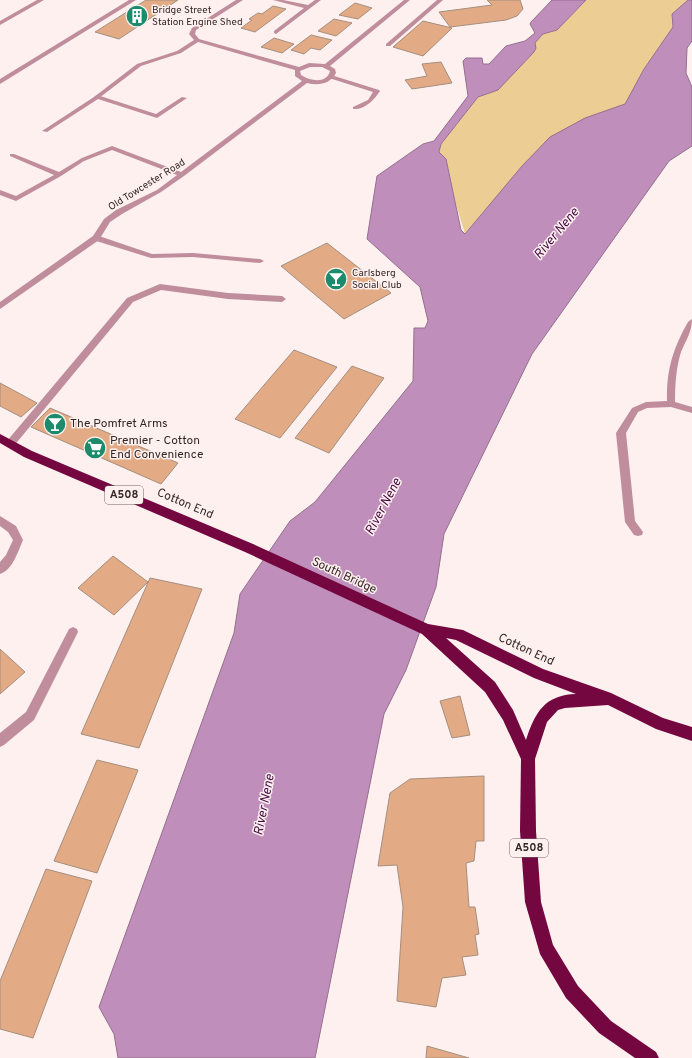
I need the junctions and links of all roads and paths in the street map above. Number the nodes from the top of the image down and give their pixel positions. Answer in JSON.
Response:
{"nodes":[{"id":1,"x":41,"y":0,"type":"edge"},
{"id":2,"x":133,"y":0,"type":"edge"},
{"id":3,"x":240,"y":0,"type":"edge"},
{"id":4,"x":276,"y":0,"type":"edge"},
{"id":5,"x":318,"y":0,"type":"edge"},
{"id":6,"x":407,"y":0,"type":"edge"},
{"id":7,"x":440,"y":0,"type":"edge"},
{"id":8,"x":308,"y":7,"type":"junction"},
{"id":9,"x":0,"y":23,"type":"edge"},
{"id":10,"x":276,"y":32,"type":"dead end"},
{"id":11,"x":197,"y":40,"type":"junction"},
{"id":12,"x":388,"y":45,"type":"dead end"},
{"id":13,"x":326,"y":66,"type":"junction"},
{"id":14,"x":299,"y":69,"type":"junction"},
{"id":15,"x":331,"y":77,"type":"junction"},
{"id":16,"x":306,"y":81,"type":"junction"},
{"id":17,"x":0,"y":82,"type":"edge"},
{"id":18,"x":97,"y":97,"type":"junction"},
{"id":19,"x":184,"y":98,"type":"dead end"},
{"id":20,"x":355,"y":108,"type":"dead end"},
{"id":21,"x":44,"y":131,"type":"dead end"},
{"id":22,"x":12,"y":155,"type":"dead end"},
{"id":23,"x":59,"y":175,"type":"junction"},
{"id":24,"x":182,"y":175,"type":"junction"},
{"id":25,"x":0,"y":192,"type":"edge"},
{"id":26,"x":96,"y":238,"type":"junction"},
{"id":27,"x":260,"y":261,"type":"dead end"},
{"id":28,"x":282,"y":299,"type":"dead end"},
{"id":29,"x":0,"y":306,"type":"edge"},
{"id":30,"x":692,"y":322,"type":"edge"},
{"id":31,"x":671,"y":404,"type":"junction"},
{"id":32,"x":692,"y":410,"type":"edge"},
{"id":33,"x":5,"y":441,"type":"edge"},
{"id":34,"x":0,"y":520,"type":"edge"},
{"id":35,"x":638,"y":532,"type":"dead end"},
{"id":36,"x":249,"y":548,"type":"joint"},
{"id":37,"x":0,"y":570,"type":"edge"},
{"id":38,"x":427,"y":630,"type":"junction"},
{"id":39,"x":73,"y":632,"type":"dead end"},
{"id":40,"x":611,"y":700,"type":"junction"},
{"id":41,"x":692,"y":734,"type":"edge"},
{"id":42,"x":0,"y":742,"type":"edge"},
{"id":43,"x":528,"y":759,"type":"junction"},
{"id":44,"x":650,"y":1058,"type":"edge"}],
"edges":[{"from":1,"to":9,"type":"street"},
{"from":2,"to":17,"type":"street"},
{"from":3,"to":11,"type":"street"},
{"from":4,"to":8,"type":"street"},
{"from":5,"to":8,"type":"street"},
{"from":6,"to":13,"type":"street"},
{"from":7,"to":12,"type":"street"},
{"from":8,"to":10,"type":"street"},
{"from":11,"to":14,"type":"street"},
{"from":11,"to":18,"type":"street"},
{"from":13,"to":14,"type":"street"},
{"from":13,"to":15,"type":"street"},
{"from":14,"to":16,"type":"street"},
{"from":15,"to":16,"type":"street"},
{"from":15,"to":20,"type":"street"},
{"from":16,"to":24,"type":"street","name":"Old Towcester Road"},
{"from":18,"to":19,"type":"street"},
{"from":18,"to":21,"type":"street"},
{"from":22,"to":23,"type":"street"},
{"from":23,"to":24,"type":"street"},
{"from":23,"to":25,"type":"street"},
{"from":24,"to":26,"type":"street","name":"Old Towcester Road"},
{"from":26,"to":27,"type":"street"},
{"from":26,"to":29,"type":"street","name":"Old Towcester Road"},
{"from":28,"to":33,"type":"street"},
{"from":30,"to":31,"type":"street"},
{"from":31,"to":32,"type":"street"},
{"from":31,"to":35,"type":"street"},
{"from":33,"to":36,"type":"highway","name":"Cotton End","number":"A508"},
{"from":34,"to":37,"type":"street"},
{"from":36,"to":38,"type":"highway","name":"South Bridge","number":"A508"},
{"from":38,"to":40,"type":"highway","name":"Cotton End","number":"A508"},
{"from":38,"to":43,"type":"highway","number":"A508"},
{"from":39,"to":42,"type":"street"},
{"from":40,"to":41,"type":"highway","number":"A508"},
{"from":40,"to":43,"type":"highway","number":"A508"},
{"from":43,"to":44,"type":"highway","number":"A508"}]}
